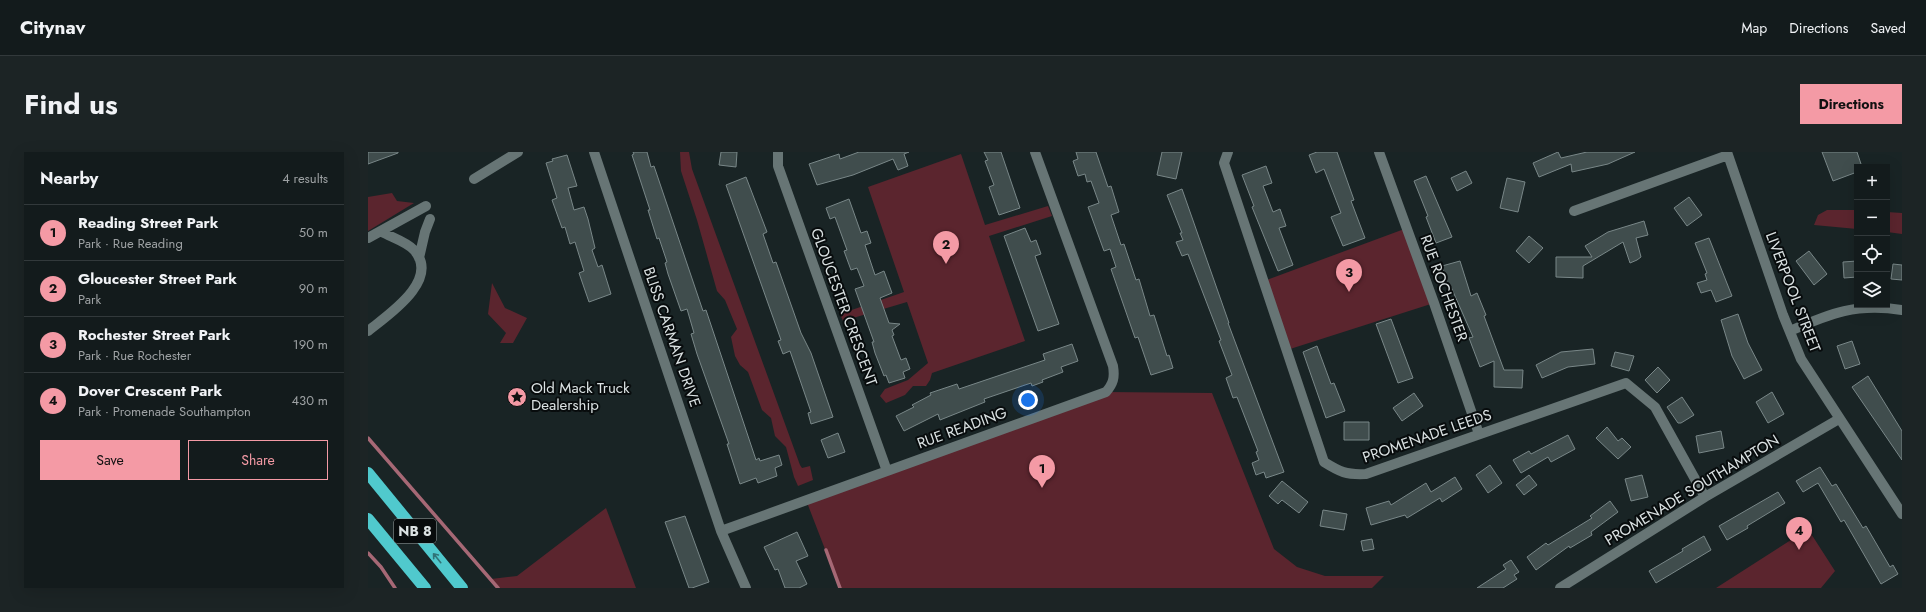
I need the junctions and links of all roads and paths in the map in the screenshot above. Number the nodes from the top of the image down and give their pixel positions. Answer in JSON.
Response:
{"nodes":[{"id":1,"x":518,"y":152,"type":"edge"},
{"id":2,"x":594,"y":152,"type":"edge"},
{"id":3,"x":778,"y":152,"type":"edge"},
{"id":4,"x":1035,"y":152,"type":"edge"},
{"id":5,"x":1228,"y":152,"type":"edge"},
{"id":6,"x":1379,"y":152,"type":"edge"},
{"id":7,"x":1728,"y":154,"type":"edge"},
{"id":8,"x":474,"y":179,"type":"dead end"},
{"id":9,"x":426,"y":206,"type":"dead end"},
{"id":10,"x":1574,"y":211,"type":"dead end"},
{"id":11,"x":430,"y":219,"type":"dead end"},
{"id":12,"x":382,"y":232,"type":"junction"},
{"id":13,"x":368,"y":238,"type":"edge"},
{"id":14,"x":419,"y":258,"type":"junction"},
{"id":15,"x":1902,"y":310,"type":"edge"},
{"id":16,"x":368,"y":331,"type":"edge"},
{"id":17,"x":1790,"y":331,"type":"junction"},
{"id":18,"x":1839,"y":419,"type":"junction"},
{"id":19,"x":1479,"y":434,"type":"junction"},
{"id":20,"x":887,"y":471,"type":"junction"},
{"id":21,"x":368,"y":473,"type":"edge"},
{"id":22,"x":1705,"y":497,"type":"junction"},
{"id":23,"x":1902,"y":514,"type":"edge"},
{"id":24,"x":368,"y":519,"type":"edge"},
{"id":25,"x":721,"y":531,"type":"junction"},
{"id":26,"x":425,"y":588,"type":"edge"},
{"id":27,"x":462,"y":588,"type":"edge"},
{"id":28,"x":746,"y":588,"type":"edge"},
{"id":29,"x":1560,"y":588,"type":"edge"}],
"edges":[{"from":1,"to":8,"type":"street"},
{"from":2,"to":25,"type":"street","name":"BLISS CARMAN DRIVE"},
{"from":3,"to":20,"type":"street","name":"GLOUCESTER CRESCENT"},
{"from":4,"to":20,"type":"street","name":"RUE READING"},
{"from":5,"to":19,"type":"street","name":"PROMENADE LEEDS"},
{"from":6,"to":19,"type":"street","name":"RUE ROCHESTER"},
{"from":7,"to":10,"type":"street"},
{"from":7,"to":17,"type":"street","name":"LIVERPOOL STREET"},
{"from":9,"to":12,"type":"street"},
{"from":11,"to":14,"type":"street"},
{"from":12,"to":13,"type":"street"},
{"from":12,"to":14,"type":"street"},
{"from":14,"to":16,"type":"street"},
{"from":15,"to":17,"type":"street"},
{"from":17,"to":18,"type":"street","name":"LIVERPOOL STREET"},
{"from":18,"to":22,"type":"street","name":"PROMENADE SOUTHAMPTON"},
{"from":18,"to":23,"type":"street","name":"LIVERPOOL STREET"},
{"from":19,"to":22,"type":"street","name":"PROMENADE LEEDS"},
{"from":20,"to":25,"type":"street","name":"RUE READING"},
{"from":27,"to":21,"type":"highway","number":"NB 8","one_way":true},
{"from":22,"to":29,"type":"street","name":"PROMENADE SOUTHAMPTON"},
{"from":24,"to":26,"type":"highway","number":"NB 8"},
{"from":25,"to":28,"type":"street","name":"BLISS CARMAN DRIVE"}]}
